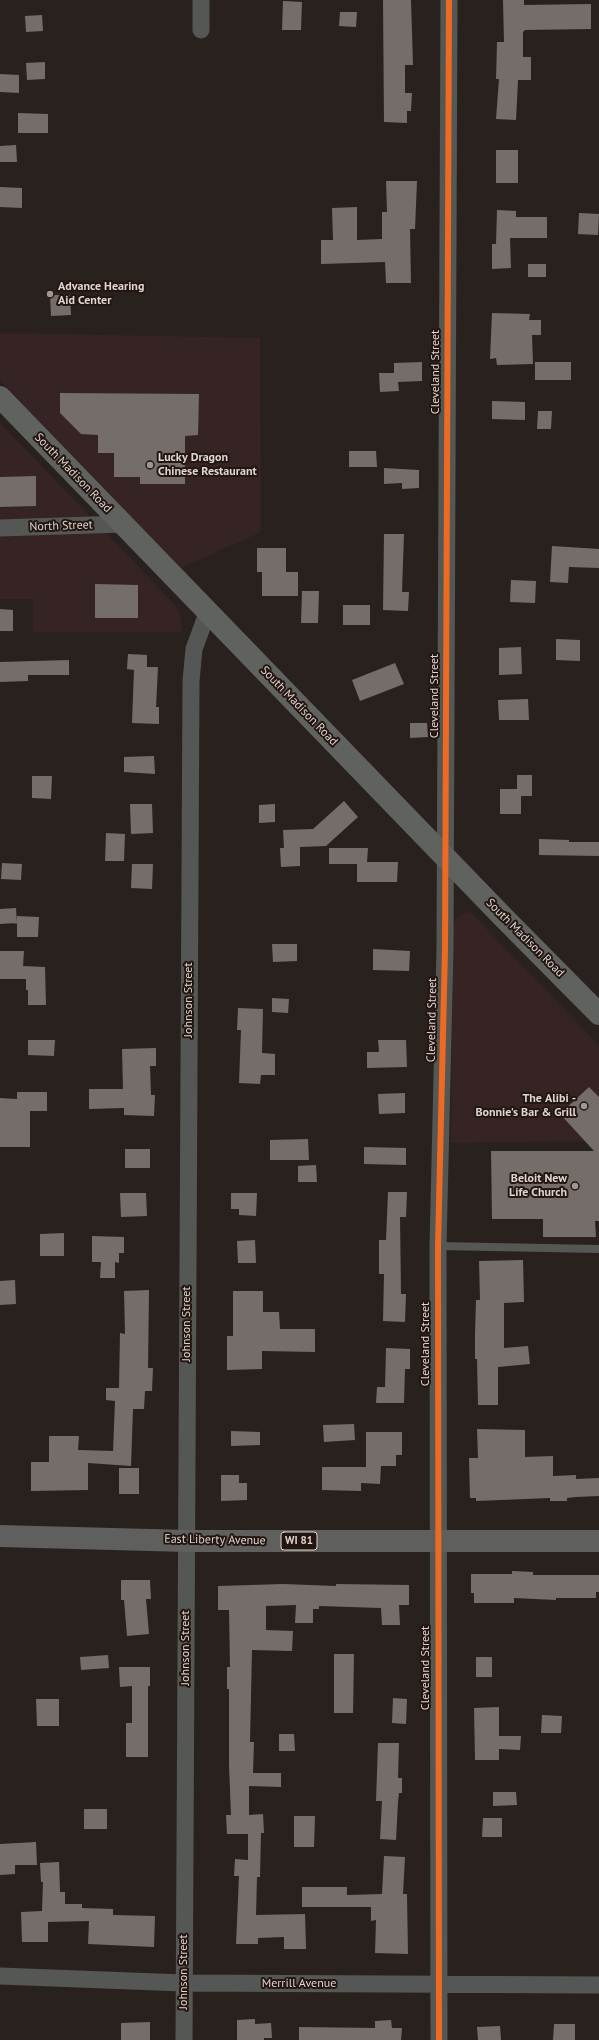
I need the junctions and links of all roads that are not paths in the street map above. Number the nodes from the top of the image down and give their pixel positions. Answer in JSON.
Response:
{"nodes":[{"id":1,"x":201,"y":0,"type":"edge"},
{"id":2,"x":449,"y":0,"type":"edge"},
{"id":3,"x":201,"y":30,"type":"dead end"},
{"id":4,"x":0,"y":397,"type":"edge"},
{"id":5,"x":122,"y":524,"type":"junction"},
{"id":6,"x":0,"y":528,"type":"edge"},
{"id":7,"x":208,"y":611,"type":"junction"},
{"id":8,"x":445,"y":855,"type":"junction"},
{"id":9,"x":599,"y":1014,"type":"edge"},
{"id":10,"x":438,"y":1246,"type":"junction"},
{"id":11,"x":599,"y":1249,"type":"edge"},
{"id":12,"x":0,"y":1536,"type":"edge"},
{"id":13,"x":187,"y":1541,"type":"junction"},
{"id":14,"x":437,"y":1541,"type":"junction"},
{"id":15,"x":599,"y":1541,"type":"edge"},
{"id":16,"x":0,"y":1976,"type":"edge"},
{"id":17,"x":183,"y":1983,"type":"junction"},
{"id":18,"x":438,"y":1984,"type":"junction"},
{"id":19,"x":599,"y":1985,"type":"edge"},
{"id":20,"x":184,"y":2040,"type":"edge"},
{"id":21,"x":438,"y":2040,"type":"edge"}],
"edges":[{"from":1,"to":3,"type":"street"},
{"from":2,"to":8,"type":"street","name":"Cleveland Street"},
{"from":4,"to":5,"type":"main road","name":"South Madison Road"},
{"from":5,"to":6,"type":"street","name":"North Street"},
{"from":5,"to":7,"type":"main road","name":"South Madison Road"},
{"from":7,"to":8,"type":"main road","name":"South Madison Road"},
{"from":7,"to":13,"type":"street","name":"Johnson Street"},
{"from":8,"to":9,"type":"main road","name":"South Madison Road"},
{"from":8,"to":10,"type":"street","name":"Cleveland Street"},
{"from":10,"to":11,"type":"lane"},
{"from":10,"to":14,"type":"street","name":"Cleveland Street"},
{"from":12,"to":13,"type":"main road","name":"East Liberty Avenue","number":"WI 81"},
{"from":13,"to":14,"type":"main road","name":"East Liberty Avenue","number":"WI 81"},
{"from":13,"to":17,"type":"street","name":"Johnson Street"},
{"from":14,"to":15,"type":"main road","name":"East Liberty Avenue","number":"WI 81"},
{"from":14,"to":18,"type":"street","name":"Cleveland Street"},
{"from":16,"to":17,"type":"street","name":"Merrill Avenue"},
{"from":17,"to":18,"type":"street","name":"Merrill Avenue"},
{"from":17,"to":20,"type":"street","name":"Johnson Street"},
{"from":18,"to":19,"type":"street","name":"Merrill Avenue"},
{"from":18,"to":21,"type":"street","name":"Cleveland Street"}]}
